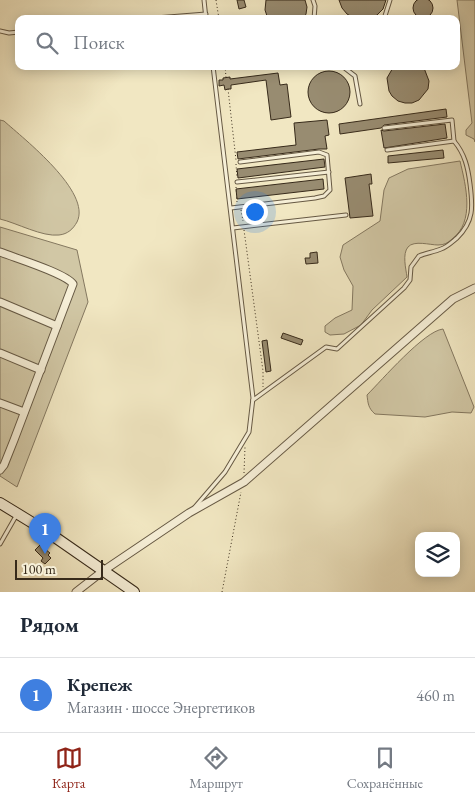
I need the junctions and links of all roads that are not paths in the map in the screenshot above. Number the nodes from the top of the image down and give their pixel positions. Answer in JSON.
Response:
{"nodes":[{"id":1,"x":204,"y":0,"type":"edge"},
{"id":2,"x":313,"y":0,"type":"edge"},
{"id":3,"x":390,"y":0,"type":"edge"},
{"id":4,"x":206,"y":15,"type":"edge"},
{"id":5,"x":314,"y":15,"type":"edge"},
{"id":6,"x":385,"y":15,"type":"edge"},
{"id":7,"x":0,"y":31,"type":"edge"},
{"id":8,"x":15,"y":32,"type":"edge"},
{"id":9,"x":213,"y":70,"type":"edge"},
{"id":10,"x":347,"y":70,"type":"edge"},
{"id":11,"x":360,"y":104,"type":"dead end"},
{"id":12,"x":384,"y":128,"type":"dead end"},
{"id":13,"x":454,"y":141,"type":"junction"},
{"id":14,"x":387,"y":150,"type":"dead end"},
{"id":15,"x":240,"y":162,"type":"dead end"},
{"id":16,"x":329,"y":172,"type":"junction"},
{"id":17,"x":237,"y":182,"type":"road end"},
{"id":18,"x":230,"y":208,"type":"junction"},
{"id":19,"x":346,"y":214,"type":"dead end"},
{"id":20,"x":233,"y":228,"type":"junction"},
{"id":21,"x":0,"y":252,"type":"edge"},
{"id":22,"x":475,"y":288,"type":"edge"},
{"id":23,"x":0,"y":302,"type":"edge"},
{"id":24,"x":57,"y":326,"type":"junction"},
{"id":25,"x":0,"y":353,"type":"edge"},
{"id":26,"x":40,"y":370,"type":"junction"},
{"id":27,"x":253,"y":400,"type":"junction"},
{"id":28,"x":0,"y":403,"type":"edge"},
{"id":29,"x":24,"y":412,"type":"junction"},
{"id":30,"x":0,"y":470,"type":"edge"},
{"id":31,"x":0,"y":503,"type":"edge"},
{"id":32,"x":190,"y":513,"type":"junction"},
{"id":33,"x":18,"y":514,"type":"junction"},
{"id":34,"x":0,"y":544,"type":"edge"},
{"id":35,"x":103,"y":571,"type":"junction"},
{"id":36,"x":76,"y":592,"type":"edge"},
{"id":37,"x":134,"y":592,"type":"edge"}],
"edges":[{"from":1,"to":4,"type":"lane"},
{"from":2,"to":5,"type":"lane"},
{"from":3,"to":6,"type":"lane"},
{"from":7,"to":8,"type":"lane"},
{"from":9,"to":18,"type":"lane"},
{"from":10,"to":11,"type":"lane"},
{"from":12,"to":13,"type":"lane"},
{"from":13,"to":14,"type":"lane"},
{"from":13,"to":27,"type":"lane"},
{"from":15,"to":16,"type":"lane"},
{"from":16,"to":17,"type":"lane"},
{"from":16,"to":18,"type":"lane"},
{"from":18,"to":20,"type":"lane"},
{"from":19,"to":20,"type":"lane"},
{"from":20,"to":27,"type":"lane"},
{"from":21,"to":24,"type":"street"},
{"from":22,"to":32,"type":"street"},
{"from":23,"to":24,"type":"street"},
{"from":24,"to":26,"type":"street"},
{"from":25,"to":26,"type":"street"},
{"from":26,"to":29,"type":"street"},
{"from":27,"to":32,"type":"lane"},
{"from":28,"to":29,"type":"street"},
{"from":29,"to":30,"type":"street"},
{"from":31,"to":33,"type":"main road"},
{"from":32,"to":35,"type":"street"},
{"from":33,"to":34,"type":"lane"},
{"from":33,"to":35,"type":"main road"},
{"from":35,"to":36,"type":"street"},
{"from":35,"to":37,"type":"main road"}]}
